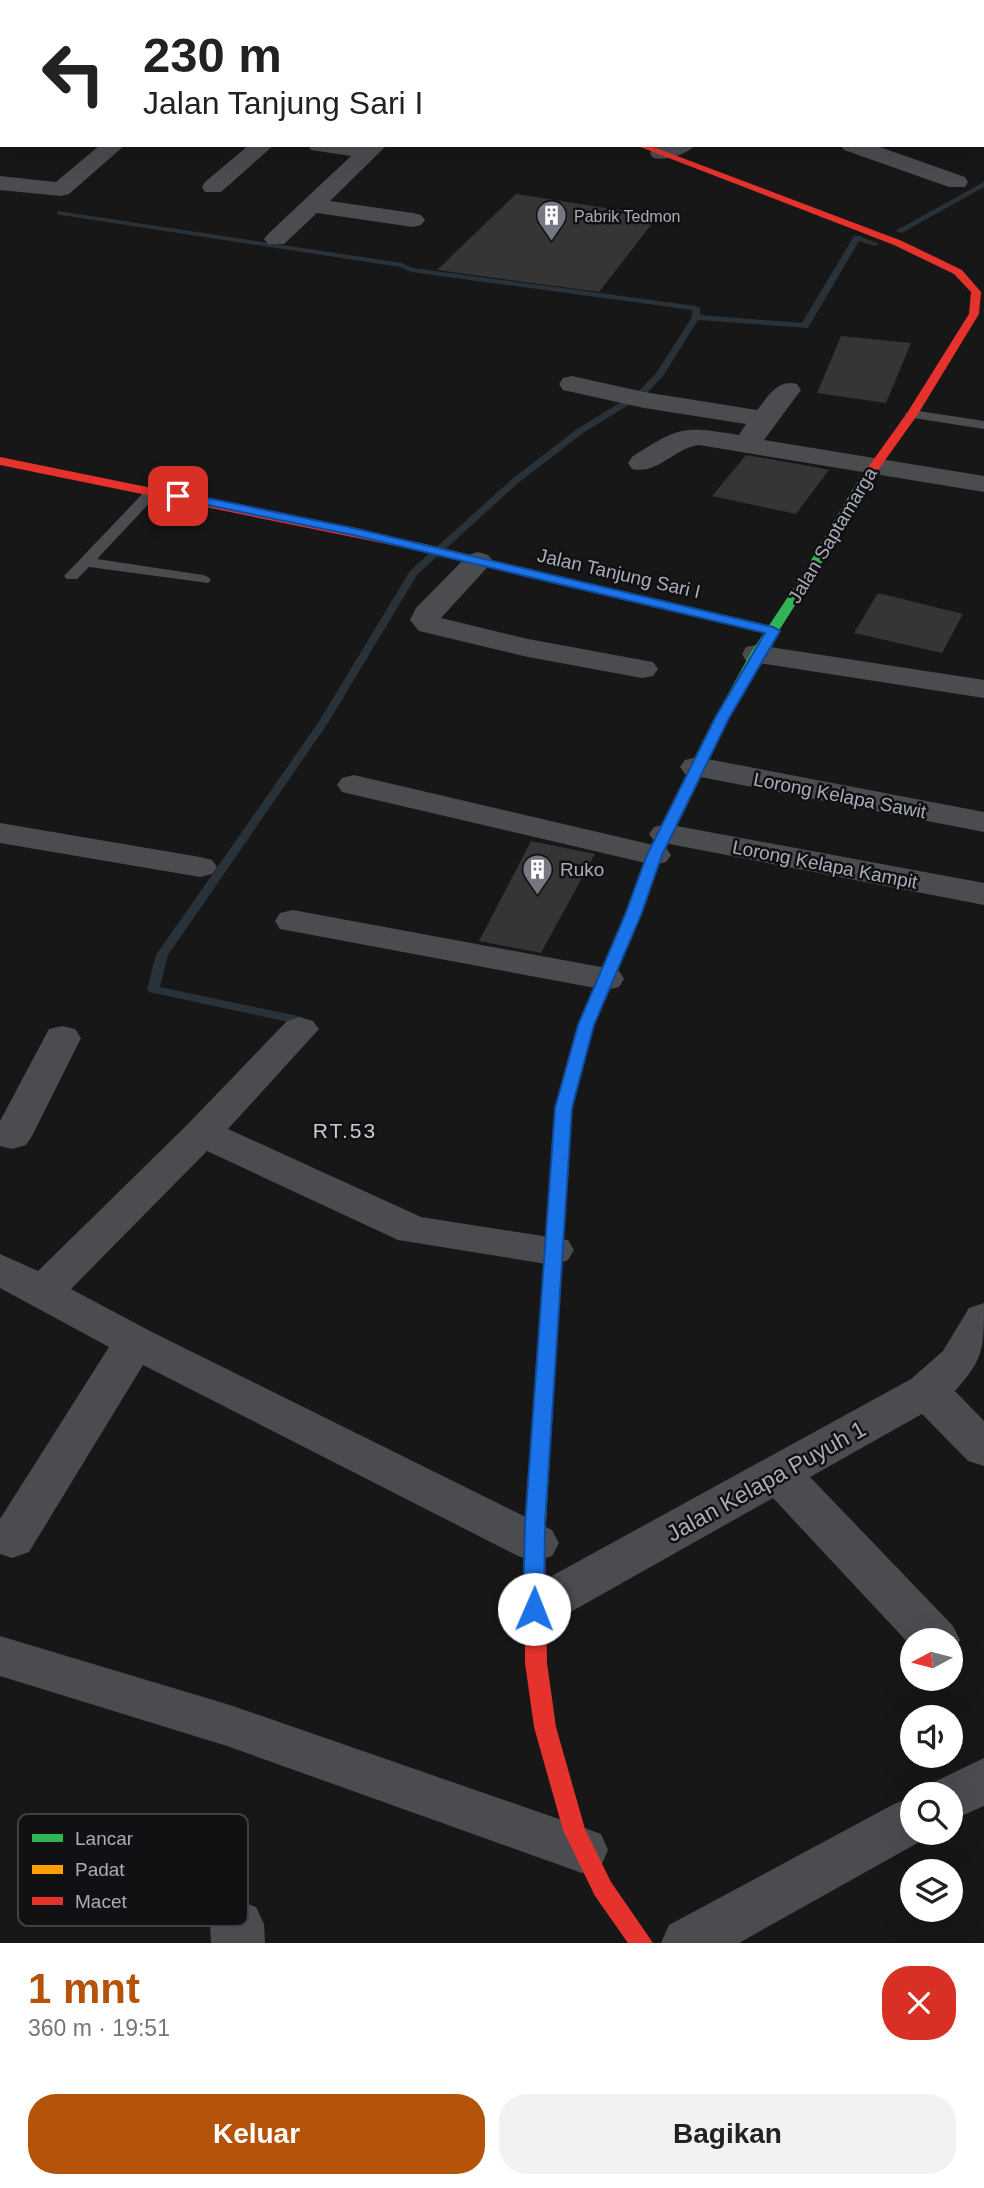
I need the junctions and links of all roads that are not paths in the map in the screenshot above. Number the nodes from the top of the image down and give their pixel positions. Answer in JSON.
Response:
{"nodes":[{"id":1,"x":112,"y":147,"type":"edge"},
{"id":2,"x":261,"y":147,"type":"edge"},
{"id":3,"x":345,"y":147,"type":"edge"},
{"id":4,"x":644,"y":147,"type":"edge"},
{"id":5,"x":678,"y":147,"type":"edge"},
{"id":6,"x":858,"y":147,"type":"edge"},
{"id":7,"x":372,"y":149,"type":"edge"},
{"id":8,"x":661,"y":153,"type":"junction"},
{"id":9,"x":957,"y":182,"type":"dead end"},
{"id":10,"x":0,"y":183,"type":"edge"},
{"id":11,"x":213,"y":187,"type":"dead end"},
{"id":12,"x":312,"y":205,"type":"junction"},
{"id":13,"x":413,"y":220,"type":"dead end"},
{"id":14,"x":276,"y":239,"type":"dead end"},
{"id":15,"x":979,"y":287,"type":"edge"},
{"id":16,"x":572,"y":384,"type":"dead end"},
{"id":17,"x":788,"y":390,"type":"dead end"},
{"id":18,"x":912,"y":414,"type":"junction"},
{"id":19,"x":763,"y":419,"type":"junction"},
{"id":20,"x":984,"y":425,"type":"edge"},
{"id":21,"x":748,"y":443,"type":"junction"},
{"id":22,"x":0,"y":461,"type":"edge"},
{"id":23,"x":642,"y":463,"type":"dead end"},
{"id":24,"x":873,"y":465,"type":"junction"},
{"id":25,"x":984,"y":484,"type":"edge"},
{"id":26,"x":153,"y":491,"type":"junction"},
{"id":27,"x":467,"y":558,"type":"junction"},
{"id":28,"x":85,"y":562,"type":"junction"},
{"id":29,"x":72,"y":576,"type":"dead end"},
{"id":30,"x":203,"y":580,"type":"dead end"},
{"id":31,"x":765,"y":643,"type":"junction"},
{"id":32,"x":642,"y":669,"type":"dead end"},
{"id":33,"x":984,"y":689,"type":"edge"},
{"id":34,"x":697,"y":767,"type":"junction"},
{"id":35,"x":354,"y":785,"type":"dead end"},
{"id":36,"x":984,"y":822,"type":"edge"},
{"id":37,"x":0,"y":833,"type":"edge"},
{"id":38,"x":660,"y":845,"type":"junction"},
{"id":39,"x":200,"y":867,"type":"dead end"},
{"id":40,"x":984,"y":894,"type":"edge"},
{"id":41,"x":293,"y":921,"type":"dead end"},
{"id":42,"x":606,"y":979,"type":"junction"},
{"id":43,"x":300,"y":1029,"type":"dead end"},
{"id":44,"x":62,"y":1038,"type":"dead end"},
{"id":45,"x":202,"y":1133,"type":"junction"},
{"id":46,"x":4,"y":1144,"type":"edge"},
{"id":47,"x":553,"y":1250,"type":"junction"},
{"id":48,"x":0,"y":1269,"type":"edge"},
{"id":49,"x":41,"y":1293,"type":"junction"},
{"id":50,"x":984,"y":1319,"type":"edge"},
{"id":51,"x":135,"y":1342,"type":"junction"},
{"id":52,"x":927,"y":1391,"type":"junction"},
{"id":53,"x":984,"y":1449,"type":"edge"},
{"id":54,"x":779,"y":1475,"type":"junction"},
{"id":55,"x":12,"y":1539,"type":"dead end"},
{"id":56,"x":535,"y":1543,"type":"junction"},
{"id":57,"x":534,"y":1609,"type":"junction"},
{"id":58,"x":925,"y":1628,"type":"edge"},
{"id":59,"x":0,"y":1656,"type":"edge"},
{"id":60,"x":984,"y":1780,"type":"edge"},
{"id":61,"x":963,"y":1792,"type":"edge"},
{"id":62,"x":900,"y":1827,"type":"edge"},
{"id":63,"x":582,"y":1850,"type":"junction"},
{"id":64,"x":634,"y":1938,"type":"edge"},
{"id":65,"x":688,"y":1943,"type":"edge"}],
"edges":[{"from":1,"to":10,"type":"street"},
{"from":2,"to":11,"type":"street"},
{"from":3,"to":7,"type":"street"},
{"from":4,"to":8,"type":"street","name":"Jalan Saptamarga"},
{"from":5,"to":8,"type":"street"},
{"from":6,"to":9,"type":"street"},
{"from":7,"to":12,"type":"street"},
{"from":8,"to":15,"type":"street","name":"Jalan Saptamarga"},
{"from":12,"to":13,"type":"street"},
{"from":12,"to":14,"type":"street"},
{"from":15,"to":18,"type":"street","name":"Jalan Saptamarga"},
{"from":16,"to":19,"type":"street"},
{"from":17,"to":19,"type":"street"},
{"from":18,"to":20,"type":"lane"},
{"from":18,"to":24,"type":"street","name":"Jalan Saptamarga"},
{"from":19,"to":21,"type":"street"},
{"from":21,"to":23,"type":"street"},
{"from":21,"to":24,"type":"street"},
{"from":22,"to":26,"type":"street"},
{"from":24,"to":25,"type":"street"},
{"from":24,"to":31,"type":"street","name":"Jalan Saptamarga"},
{"from":26,"to":27,"type":"street","name":"Jalan Tanjung Sari I"},
{"from":26,"to":28,"type":"lane"},
{"from":27,"to":31,"type":"street","name":"Jalan Tanjung Sari I"},
{"from":27,"to":32,"type":"street"},
{"from":28,"to":29,"type":"lane"},
{"from":28,"to":30,"type":"lane"},
{"from":31,"to":33,"type":"street"},
{"from":31,"to":34,"type":"street","name":"Jalan Saptamarga"},
{"from":34,"to":36,"type":"street","name":"Lorong Kelapa Sawit"},
{"from":34,"to":38,"type":"street","name":"Jalan Saptamarga"},
{"from":35,"to":38,"type":"street","name":"Lorong Kelapa Kampit"},
{"from":37,"to":39,"type":"street"},
{"from":38,"to":40,"type":"street","name":"Lorong Kelapa Kampit"},
{"from":38,"to":42,"type":"street","name":"Jalan Saptamarga"},
{"from":41,"to":42,"type":"street"},
{"from":42,"to":47,"type":"street","name":"Jalan Saptamarga"},
{"from":43,"to":45,"type":"street"},
{"from":44,"to":46,"type":"street"},
{"from":45,"to":47,"type":"street"},
{"from":45,"to":49,"type":"street"},
{"from":47,"to":56,"type":"street","name":"Jalan Saptamarga"},
{"from":48,"to":49,"type":"street"},
{"from":49,"to":51,"type":"street"},
{"from":50,"to":52,"type":"street","name":"Jalan Kelapa Puyuh 1"},
{"from":51,"to":55,"type":"street"},
{"from":51,"to":56,"type":"street"},
{"from":52,"to":53,"type":"street"},
{"from":52,"to":54,"type":"street","name":"Jalan Kelapa Puyuh 1"},
{"from":54,"to":57,"type":"street","name":"Jalan Kelapa Puyuh 1"},
{"from":54,"to":58,"type":"street"},
{"from":56,"to":57,"type":"street","name":"Jalan Saptamarga"},
{"from":57,"to":63,"type":"street","name":"Jalan Saptamarga"},
{"from":59,"to":63,"type":"street"},
{"from":60,"to":61,"type":"street"},
{"from":62,"to":65,"type":"street"},
{"from":63,"to":64,"type":"street","name":"Jalan Saptamarga"}]}
